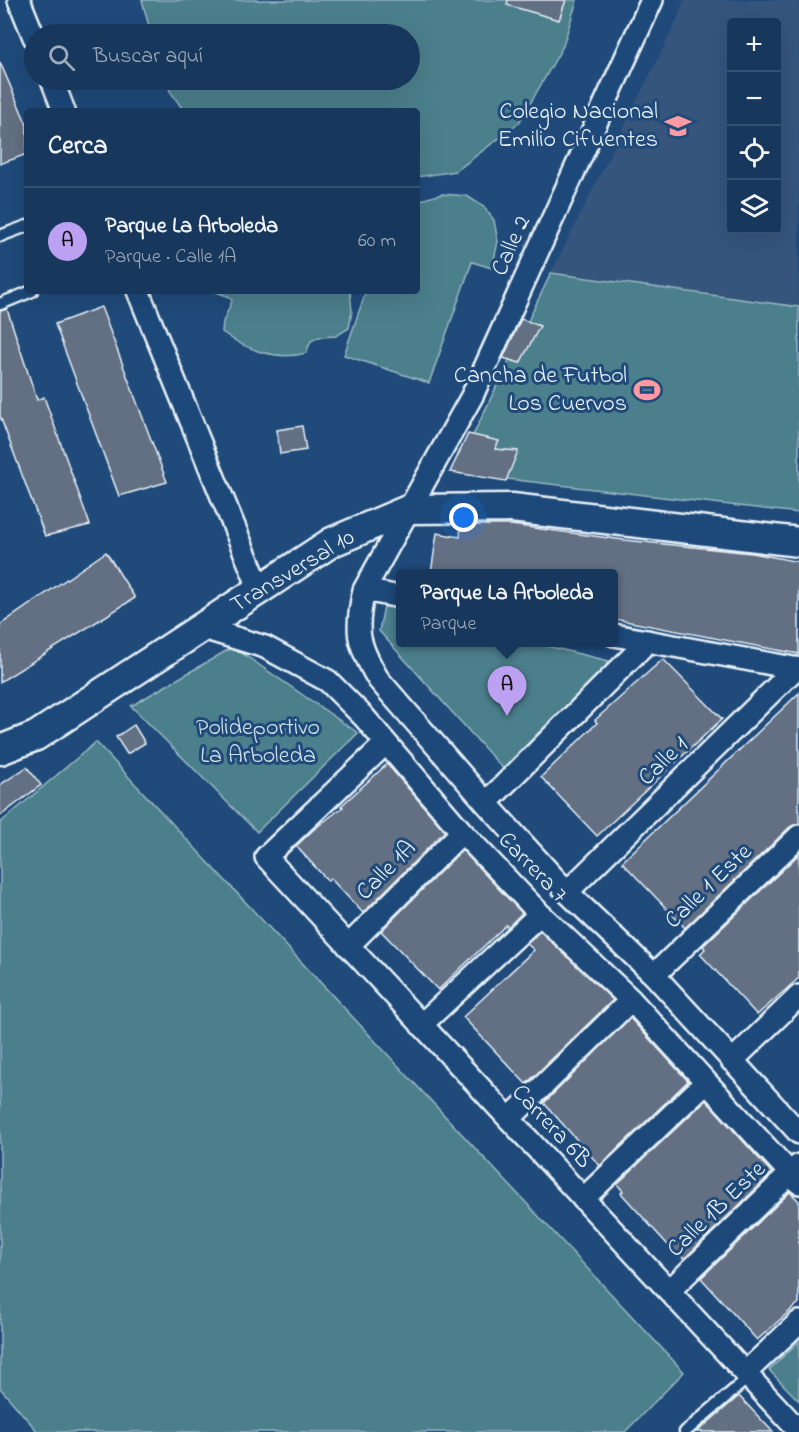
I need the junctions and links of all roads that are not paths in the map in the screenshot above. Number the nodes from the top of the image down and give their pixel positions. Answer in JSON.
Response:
{"nodes":[{"id":1,"x":19,"y":0,"type":"edge"},
{"id":2,"x":651,"y":0,"type":"edge"},
{"id":3,"x":29,"y":24,"type":"edge"},
{"id":4,"x":56,"y":90,"type":"edge"},
{"id":5,"x":63,"y":108,"type":"edge"},
{"id":6,"x":24,"y":227,"type":"edge"},
{"id":7,"x":0,"y":236,"type":"edge"},
{"id":8,"x":25,"y":294,"type":"edge"},
{"id":9,"x":139,"y":294,"type":"edge"},
{"id":10,"x":0,"y":304,"type":"edge"},
{"id":11,"x":410,"y":509,"type":"junction"},
{"id":12,"x":799,"y":542,"type":"edge"},
{"id":13,"x":260,"y":590,"type":"junction"},
{"id":14,"x":364,"y":590,"type":"junction"},
{"id":15,"x":396,"y":596,"type":"edge"},
{"id":16,"x":203,"y":627,"type":"junction"},
{"id":17,"x":618,"y":636,"type":"edge"},
{"id":18,"x":648,"y":641,"type":"junction"},
{"id":19,"x":798,"y":668,"type":"edge"},
{"id":20,"x":386,"y":743,"type":"junction"},
{"id":21,"x":0,"y":750,"type":"edge"},
{"id":22,"x":486,"y":803,"type":"junction"},
{"id":23,"x":462,"y":832,"type":"junction"},
{"id":24,"x":799,"y":836,"type":"edge"},
{"id":25,"x":567,"y":892,"type":"junction"},
{"id":26,"x":540,"y":914,"type":"junction"},
{"id":27,"x":348,"y":946,"type":"junction"},
{"id":28,"x":654,"y":975,"type":"junction"},
{"id":29,"x":799,"y":996,"type":"edge"},
{"id":30,"x":631,"y":1000,"type":"junction"},
{"id":31,"x":421,"y":1025,"type":"junction"},
{"id":32,"x":732,"y":1061,"type":"junction"},
{"id":33,"x":705,"y":1083,"type":"junction"},
{"id":34,"x":509,"y":1119,"type":"junction"},
{"id":35,"x":799,"y":1134,"type":"edge"},
{"id":36,"x":796,"y":1174,"type":"edge"},
{"id":37,"x":583,"y":1199,"type":"junction"},
{"id":38,"x":669,"y":1291,"type":"junction"},
{"id":39,"x":799,"y":1322,"type":"edge"},
{"id":40,"x":747,"y":1375,"type":"junction"},
{"id":41,"x":799,"y":1431,"type":"edge"},
{"id":42,"x":685,"y":1432,"type":"edge"}],
"edges":[{"from":1,"to":3,"type":"street"},
{"from":2,"to":11,"type":"street","name":"Calle 2"},
{"from":4,"to":5,"type":"street"},
{"from":6,"to":7,"type":"lane"},
{"from":8,"to":10,"type":"lane"},
{"from":9,"to":13,"type":"street"},
{"from":11,"to":12,"type":"main road","name":"Transversal 10"},
{"from":11,"to":13,"type":"main road","name":"Transversal 10"},
{"from":11,"to":14,"type":"street","name":"Carrera 7"},
{"from":13,"to":16,"type":"main road","name":"Transversal 10"},
{"from":14,"to":15,"type":"street"},
{"from":14,"to":22,"type":"street","name":"Carrera 7"},
{"from":16,"to":20,"type":"street","name":"Carrera 7"},
{"from":16,"to":21,"type":"main road","name":"Transversal 10"},
{"from":17,"to":18,"type":"street"},
{"from":18,"to":19,"type":"street"},
{"from":18,"to":22,"type":"street"},
{"from":19,"to":25,"type":"street","name":"Calle 1"},
{"from":20,"to":23,"type":"street","name":"Carrera 7"},
{"from":20,"to":27,"type":"street","name":"Carrera 6B"},
{"from":22,"to":25,"type":"street","name":"Carrera 7"},
{"from":23,"to":26,"type":"street","name":"Carrera 7"},
{"from":23,"to":27,"type":"street","name":"Calle 1A"},
{"from":24,"to":28,"type":"street","name":"Calle 1 Este"},
{"from":25,"to":28,"type":"street","name":"Carrera 7"},
{"from":26,"to":30,"type":"street","name":"Carrera 7"},
{"from":26,"to":31,"type":"street"},
{"from":27,"to":31,"type":"street","name":"Carrera 6B"},
{"from":28,"to":32,"type":"street","name":"Carrera 7"},
{"from":29,"to":32,"type":"street"},
{"from":30,"to":33,"type":"street","name":"Carrera 7"},
{"from":30,"to":34,"type":"street"},
{"from":31,"to":34,"type":"street","name":"Carrera 6B"},
{"from":32,"to":35,"type":"street","name":"Carrera 7"},
{"from":33,"to":36,"type":"street","name":"Carrera 7"},
{"from":33,"to":37,"type":"street"},
{"from":34,"to":37,"type":"street","name":"Carrera 6B"},
{"from":36,"to":38,"type":"street","name":"Calle 1B Este"},
{"from":37,"to":38,"type":"street","name":"Carrera 6B"},
{"from":38,"to":40,"type":"street","name":"Carrera 6B"},
{"from":39,"to":40,"type":"street"},
{"from":40,"to":41,"type":"street","name":"Carrera 6B"},
{"from":40,"to":42,"type":"lane"}]}
